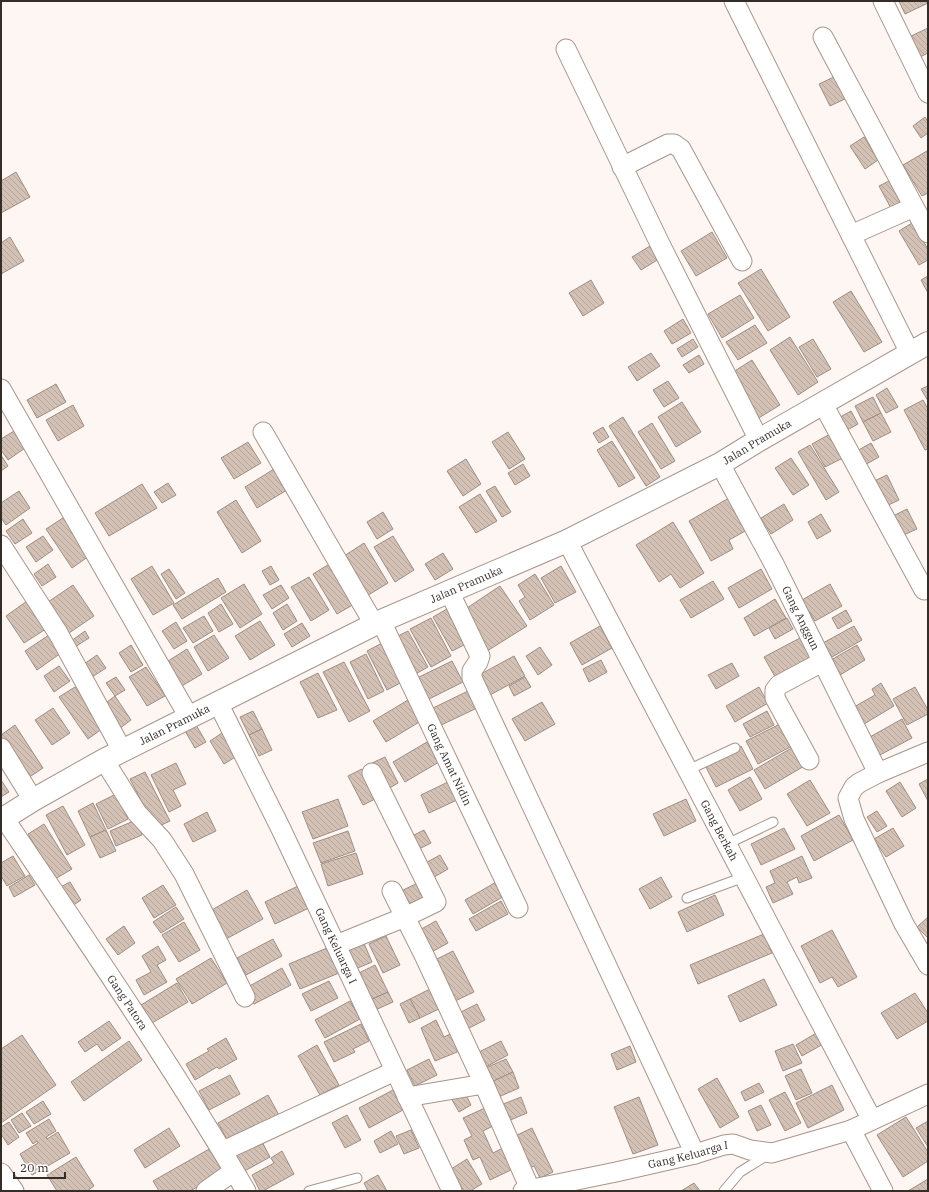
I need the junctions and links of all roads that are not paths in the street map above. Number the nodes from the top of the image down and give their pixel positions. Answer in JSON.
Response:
{"nodes":[{"id":1,"x":734,"y":1,"type":"edge"},
{"id":2,"x":883,"y":1,"type":"edge"},
{"id":3,"x":823,"y":37,"type":"dead end"},
{"id":4,"x":566,"y":49,"type":"dead end"},
{"id":5,"x":928,"y":93,"type":"edge"},
{"id":6,"x":622,"y":167,"type":"junction"},
{"id":7,"x":914,"y":207,"type":"junction"},
{"id":8,"x":928,"y":233,"type":"edge"},
{"id":9,"x":851,"y":235,"type":"junction"},
{"id":10,"x":742,"y":261,"type":"dead end"},
{"id":11,"x":919,"y":348,"type":"edge"},
{"id":12,"x":1,"y":389,"type":"edge"},
{"id":13,"x":823,"y":404,"type":"junction"},
{"id":14,"x":263,"y":432,"type":"dead end"},
{"id":15,"x":759,"y":440,"type":"junction"},
{"id":16,"x":720,"y":464,"type":"junction"},
{"id":17,"x":567,"y":541,"type":"junction"},
{"id":18,"x":1,"y":545,"type":"edge"},
{"id":19,"x":924,"y":590,"type":"dead end"},
{"id":20,"x":449,"y":591,"type":"junction"},
{"id":21,"x":377,"y":622,"type":"junction"},
{"id":22,"x":822,"y":662,"type":"junction"},
{"id":23,"x":218,"y":702,"type":"junction"},
{"id":24,"x":189,"y":717,"type":"junction"},
{"id":25,"x":1,"y":748,"type":"edge"},
{"id":26,"x":735,"y":748,"type":"dead end"},
{"id":27,"x":928,"y":752,"type":"edge"},
{"id":28,"x":113,"y":755,"type":"junction"},
{"id":29,"x":809,"y":760,"type":"dead end"},
{"id":30,"x":688,"y":770,"type":"junction"},
{"id":31,"x":372,"y":773,"type":"dead end"},
{"id":32,"x":878,"y":773,"type":"junction"},
{"id":33,"x":33,"y":800,"type":"junction"},
{"id":34,"x":2,"y":819,"type":"edge"},
{"id":35,"x":773,"y":822,"type":"dead end"},
{"id":36,"x":727,"y":844,"type":"junction"},
{"id":37,"x":744,"y":877,"type":"junction"},
{"id":38,"x":392,"y":891,"type":"dead end"},
{"id":39,"x":687,"y":898,"type":"dead end"},
{"id":40,"x":518,"y":908,"type":"dead end"},
{"id":41,"x":405,"y":917,"type":"junction"},
{"id":42,"x":336,"y":945,"type":"junction"},
{"id":43,"x":928,"y":965,"type":"edge"},
{"id":44,"x":245,"y":997,"type":"dead end"},
{"id":45,"x":395,"y":1071,"type":"junction"},
{"id":46,"x":484,"y":1084,"type":"junction"},
{"id":47,"x":928,"y":1094,"type":"edge"},
{"id":48,"x":407,"y":1097,"type":"junction"},
{"id":49,"x":872,"y":1120,"type":"junction"},
{"id":50,"x":851,"y":1130,"type":"junction"},
{"id":51,"x":223,"y":1152,"type":"junction"},
{"id":52,"x":772,"y":1153,"type":"junction"},
{"id":53,"x":695,"y":1154,"type":"junction"},
{"id":54,"x":234,"y":1171,"type":"junction"},
{"id":55,"x":1,"y":1173,"type":"edge"},
{"id":56,"x":356,"y":1178,"type":"dead end"},
{"id":57,"x":527,"y":1190,"type":"edge"},
{"id":58,"x":14,"y":1191,"type":"edge"},
{"id":59,"x":206,"y":1191,"type":"edge"},
{"id":60,"x":246,"y":1191,"type":"edge"},
{"id":61,"x":309,"y":1191,"type":"edge"},
{"id":62,"x":452,"y":1191,"type":"edge"},
{"id":63,"x":724,"y":1191,"type":"edge"},
{"id":64,"x":883,"y":1191,"type":"edge"}],
"edges":[{"from":1,"to":9,"type":"street"},
{"from":2,"to":5,"type":"street"},
{"from":3,"to":7,"type":"street"},
{"from":4,"to":6,"type":"street"},
{"from":6,"to":10,"type":"street"},
{"from":6,"to":15,"type":"street"},
{"from":7,"to":8,"type":"street"},
{"from":7,"to":9,"type":"street"},
{"from":9,"to":11,"type":"street"},
{"from":11,"to":13,"type":"street","name":"Jalan Pramuka"},
{"from":12,"to":24,"type":"street"},
{"from":13,"to":15,"type":"street","name":"Jalan Pramuka"},
{"from":13,"to":19,"type":"street"},
{"from":14,"to":21,"type":"street","name":"Gang Amat Nidin"},
{"from":15,"to":16,"type":"street","name":"Jalan Pramuka"},
{"from":16,"to":17,"type":"street","name":"Jalan Pramuka"},
{"from":16,"to":22,"type":"street","name":"Gang Anggun"},
{"from":17,"to":20,"type":"street","name":"Jalan Pramuka"},
{"from":17,"to":30,"type":"street","name":"Gang Berkah"},
{"from":18,"to":28,"type":"street"},
{"from":20,"to":21,"type":"street","name":"Jalan Pramuka"},
{"from":20,"to":53,"type":"street"},
{"from":21,"to":23,"type":"street","name":"Jalan Pramuka"},
{"from":21,"to":40,"type":"street","name":"Gang Amat Nidin"},
{"from":22,"to":29,"type":"street"},
{"from":22,"to":32,"type":"street","name":"Gang Anggun"},
{"from":23,"to":24,"type":"street","name":"Jalan Pramuka"},
{"from":23,"to":42,"type":"street","name":"Gang Keluarga I"},
{"from":24,"to":28,"type":"street","name":"Jalan Pramuka"},
{"from":25,"to":33,"type":"street"},
{"from":26,"to":30,"type":"lane"},
{"from":27,"to":32,"type":"street"},
{"from":28,"to":33,"type":"street","name":"Jalan Pramuka"},
{"from":28,"to":44,"type":"street"},
{"from":30,"to":36,"type":"street","name":"Gang Berkah"},
{"from":31,"to":41,"type":"street"},
{"from":32,"to":43,"type":"street"},
{"from":33,"to":34,"type":"street","name":"Jalan Pramuka"},
{"from":34,"to":51,"type":"street","name":"Gang Patora"},
{"from":35,"to":36,"type":"lane"},
{"from":36,"to":37,"type":"street","name":"Gang Berkah"},
{"from":37,"to":39,"type":"lane"},
{"from":37,"to":49,"type":"street","name":"Gang Berkah"},
{"from":38,"to":41,"type":"street"},
{"from":41,"to":42,"type":"street"},
{"from":41,"to":46,"type":"street"},
{"from":42,"to":45,"type":"street","name":"Gang Keluarga I"},
{"from":45,"to":48,"type":"street","name":"Gang Keluarga I"},
{"from":45,"to":51,"type":"street"},
{"from":46,"to":48,"type":"street"},
{"from":46,"to":57,"type":"street"},
{"from":47,"to":49,"type":"street","name":"Gang Keluarga I"},
{"from":48,"to":62,"type":"street","name":"Gang Keluarga I"},
{"from":49,"to":50,"type":"street","name":"Gang Keluarga I"},
{"from":50,"to":52,"type":"street","name":"Gang Keluarga I"},
{"from":50,"to":64,"type":"street"},
{"from":51,"to":54,"type":"street","name":"Gang Patora"},
{"from":52,"to":53,"type":"street","name":"Gang Keluarga I"},
{"from":52,"to":63,"type":"lane"},
{"from":53,"to":57,"type":"street","name":"Gang Keluarga I"},
{"from":54,"to":59,"type":"street"},
{"from":54,"to":60,"type":"street","name":"Gang Patora"},
{"from":55,"to":58,"type":"street"},
{"from":56,"to":61,"type":"lane"}]}
